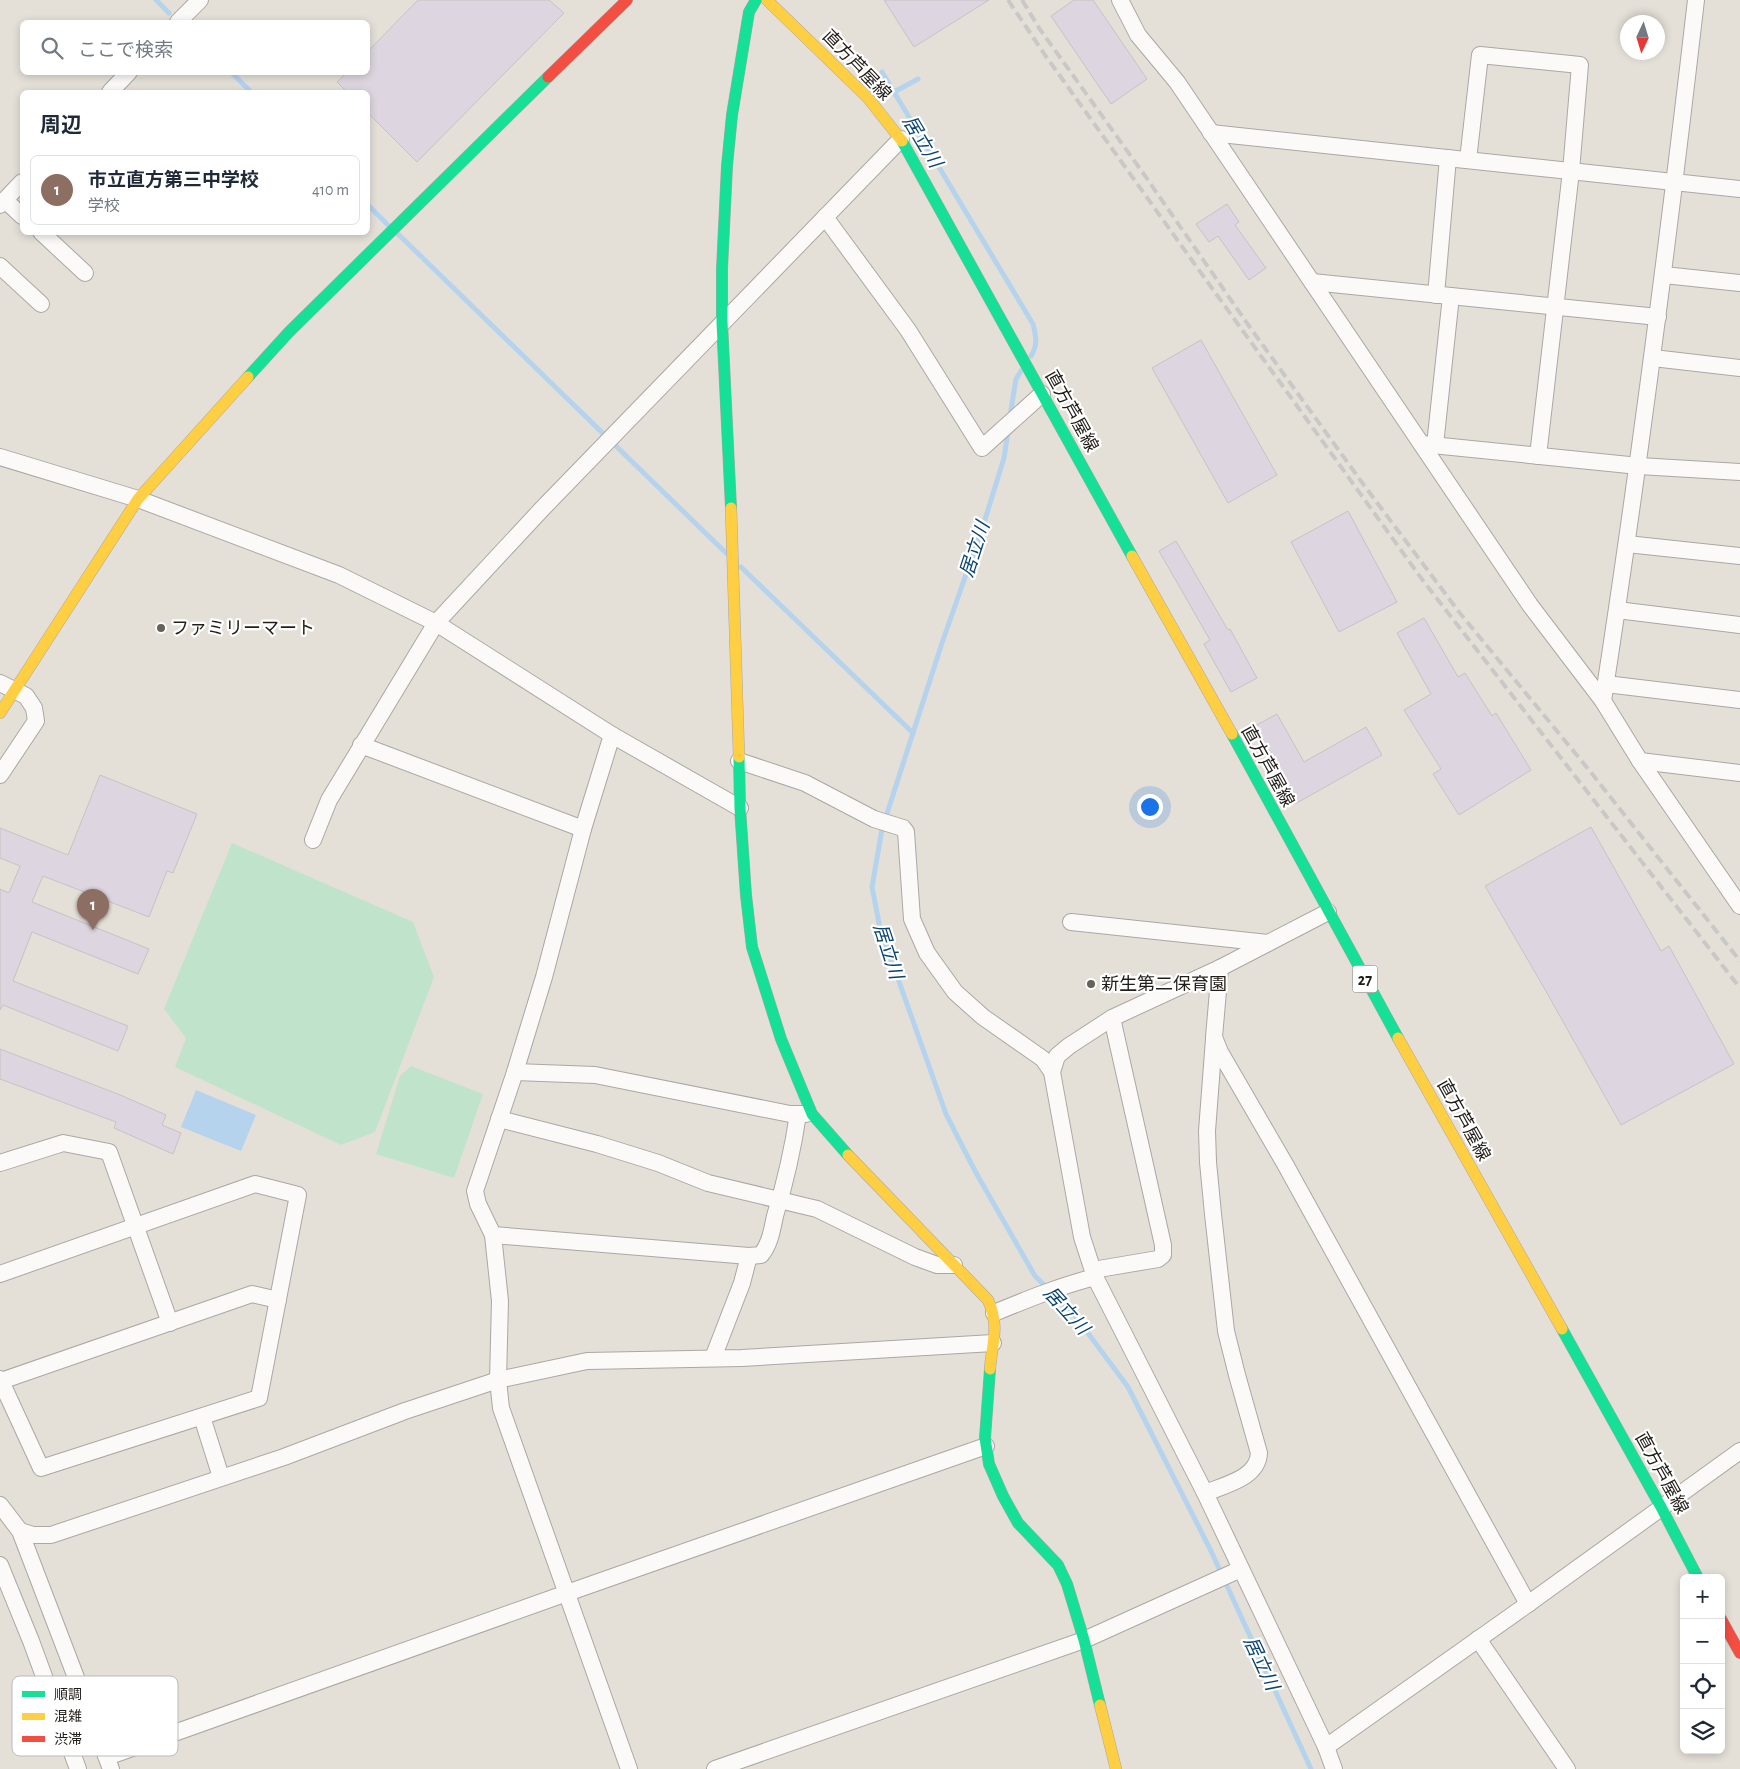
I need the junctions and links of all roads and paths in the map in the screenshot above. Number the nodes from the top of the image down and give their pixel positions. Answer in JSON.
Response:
{"nodes":[{"id":1,"x":200,"y":0,"type":"edge"},
{"id":2,"x":627,"y":0,"type":"edge"},
{"id":3,"x":756,"y":0,"type":"edge"},
{"id":4,"x":767,"y":0,"type":"edge"},
{"id":5,"x":1120,"y":0,"type":"edge"},
{"id":6,"x":1696,"y":0,"type":"edge"},
{"id":7,"x":180,"y":20,"type":"edge"},
{"id":8,"x":126,"y":75,"type":"edge"},
{"id":9,"x":112,"y":90,"type":"edge"},
{"id":10,"x":1211,"y":133,"type":"junction"},
{"id":11,"x":901,"y":139,"type":"junction"},
{"id":12,"x":1448,"y":158,"type":"junction"},
{"id":13,"x":1468,"y":160,"type":"junction"},
{"id":14,"x":1571,"y":170,"type":"junction"},
{"id":15,"x":1675,"y":181,"type":"junction"},
{"id":16,"x":20,"y":184,"type":"edge"},
{"id":17,"x":1740,"y":189,"type":"edge"},
{"id":18,"x":3,"y":203,"type":"edge"},
{"id":19,"x":20,"y":215,"type":"edge"},
{"id":20,"x":825,"y":217,"type":"junction"},
{"id":21,"x":44,"y":235,"type":"edge"},
{"id":22,"x":0,"y":266,"type":"edge"},
{"id":23,"x":85,"y":273,"type":"dead end"},
{"id":24,"x":1664,"y":275,"type":"junction"},
{"id":25,"x":1312,"y":282,"type":"junction"},
{"id":26,"x":1740,"y":284,"type":"edge"},
{"id":27,"x":1443,"y":295,"type":"junction"},
{"id":28,"x":41,"y":304,"type":"dead end"},
{"id":29,"x":1555,"y":307,"type":"junction"},
{"id":30,"x":1658,"y":317,"type":"junction"},
{"id":31,"x":722,"y":322,"type":"junction"},
{"id":32,"x":1653,"y":358,"type":"junction"},
{"id":33,"x":1740,"y":368,"type":"edge"},
{"id":34,"x":1037,"y":399,"type":"junction"},
{"id":35,"x":1429,"y":444,"type":"junction"},
{"id":36,"x":1538,"y":456,"type":"junction"},
{"id":37,"x":0,"y":458,"type":"edge"},
{"id":38,"x":1639,"y":466,"type":"junction"},
{"id":39,"x":1740,"y":472,"type":"edge"},
{"id":40,"x":138,"y":499,"type":"junction"},
{"id":41,"x":1627,"y":544,"type":"junction"},
{"id":42,"x":1740,"y":556,"type":"edge"},
{"id":43,"x":1617,"y":610,"type":"junction"},
{"id":44,"x":436,"y":623,"type":"junction"},
{"id":45,"x":1740,"y":626,"type":"edge"},
{"id":46,"x":1606,"y":684,"type":"junction"},
{"id":47,"x":7,"y":686,"type":"edge"},
{"id":48,"x":1740,"y":700,"type":"edge"},
{"id":49,"x":1603,"y":701,"type":"junction"},
{"id":50,"x":2,"y":709,"type":"edge"},
{"id":51,"x":612,"y":735,"type":"junction"},
{"id":52,"x":361,"y":744,"type":"junction"},
{"id":53,"x":1640,"y":760,"type":"junction"},
{"id":54,"x":740,"y":762,"type":"junction"},
{"id":55,"x":1740,"y":773,"type":"edge"},
{"id":56,"x":0,"y":775,"type":"edge"},
{"id":57,"x":740,"y":808,"type":"junction"},
{"id":58,"x":583,"y":828,"type":"junction"},
{"id":59,"x":313,"y":840,"type":"dead end"},
{"id":60,"x":1740,"y":906,"type":"edge"},
{"id":61,"x":1328,"y":912,"type":"junction"},
{"id":62,"x":1071,"y":922,"type":"dead end"},
{"id":63,"x":1268,"y":943,"type":"junction"},
{"id":64,"x":1220,"y":968,"type":"junction"},
{"id":65,"x":1112,"y":1018,"type":"junction"},
{"id":66,"x":1214,"y":1037,"type":"junction"},
{"id":67,"x":515,"y":1072,"type":"junction"},
{"id":68,"x":1052,"y":1072,"type":"junction"},
{"id":69,"x":805,"y":1114,"type":"junction"},
{"id":70,"x":499,"y":1119,"type":"junction"},
{"id":71,"x":0,"y":1163,"type":"edge"},
{"id":72,"x":780,"y":1199,"type":"junction"},
{"id":73,"x":135,"y":1226,"type":"junction"},
{"id":74,"x":493,"y":1235,"type":"junction"},
{"id":75,"x":749,"y":1256,"type":"junction"},
{"id":76,"x":954,"y":1265,"type":"junction"},
{"id":77,"x":1094,"y":1273,"type":"junction"},
{"id":78,"x":0,"y":1274,"type":"edge"},
{"id":79,"x":278,"y":1300,"type":"junction"},
{"id":80,"x":994,"y":1313,"type":"junction"},
{"id":81,"x":170,"y":1323,"type":"junction"},
{"id":82,"x":993,"y":1343,"type":"junction"},
{"id":83,"x":713,"y":1358,"type":"junction"},
{"id":84,"x":0,"y":1380,"type":"edge"},
{"id":85,"x":498,"y":1380,"type":"junction"},
{"id":86,"x":202,"y":1417,"type":"junction"},
{"id":87,"x":986,"y":1446,"type":"junction"},
{"id":88,"x":1740,"y":1451,"type":"edge"},
{"id":89,"x":221,"y":1477,"type":"junction"},
{"id":90,"x":1205,"y":1493,"type":"junction"},
{"id":91,"x":0,"y":1505,"type":"edge"},
{"id":92,"x":1661,"y":1507,"type":"junction"},
{"id":93,"x":20,"y":1531,"type":"junction"},
{"id":94,"x":0,"y":1566,"type":"edge"},
{"id":95,"x":1237,"y":1571,"type":"junction"},
{"id":96,"x":1696,"y":1574,"type":"edge"},
{"id":97,"x":567,"y":1593,"type":"junction"},
{"id":98,"x":1528,"y":1604,"type":"junction"},
{"id":99,"x":1725,"y":1626,"type":"edge"},
{"id":100,"x":1478,"y":1639,"type":"junction"},
{"id":101,"x":1084,"y":1640,"type":"junction"},
{"id":102,"x":1740,"y":1653,"type":"edge"},
{"id":103,"x":44,"y":1676,"type":"edge"},
{"id":104,"x":76,"y":1676,"type":"edge"},
{"id":105,"x":178,"y":1737,"type":"edge"},
{"id":106,"x":1326,"y":1747,"type":"junction"},
{"id":107,"x":73,"y":1756,"type":"edge"},
{"id":108,"x":128,"y":1756,"type":"edge"},
{"id":109,"x":109,"y":1763,"type":"edge"},
{"id":110,"x":78,"y":1769,"type":"edge"},
{"id":111,"x":629,"y":1769,"type":"edge"},
{"id":112,"x":715,"y":1769,"type":"edge"},
{"id":113,"x":1116,"y":1769,"type":"edge"},
{"id":114,"x":1334,"y":1769,"type":"edge"},
{"id":115,"x":1567,"y":1769,"type":"edge"}],
"edges":[{"from":1,"to":7,"type":"street"},
{"from":2,"to":40,"type":"street"},
{"from":3,"to":31,"type":"street"},
{"from":4,"to":11,"type":"street","name":"直方芦屋線","number":"27"},
{"from":5,"to":10,"type":"street"},
{"from":6,"to":15,"type":"street"},
{"from":8,"to":9,"type":"street"},
{"from":10,"to":12,"type":"street"},
{"from":10,"to":25,"type":"street"},
{"from":11,"to":20,"type":"street"},
{"from":11,"to":34,"type":"street","name":"直方芦屋線","number":"27"},
{"from":12,"to":13,"type":"street"},
{"from":12,"to":27,"type":"street"},
{"from":13,"to":14,"type":"street"},
{"from":13,"to":14,"type":"street"},
{"from":14,"to":15,"type":"street"},
{"from":14,"to":29,"type":"street"},
{"from":15,"to":17,"type":"street"},
{"from":15,"to":24,"type":"street"},
{"from":16,"to":18,"type":"street"},
{"from":18,"to":19,"type":"street"},
{"from":20,"to":31,"type":"street"},
{"from":20,"to":34,"type":"street"},
{"from":21,"to":23,"type":"street"},
{"from":22,"to":28,"type":"street"},
{"from":24,"to":26,"type":"street"},
{"from":24,"to":30,"type":"street"},
{"from":25,"to":27,"type":"street"},
{"from":25,"to":35,"type":"street"},
{"from":27,"to":29,"type":"street"},
{"from":27,"to":35,"type":"street"},
{"from":29,"to":30,"type":"street"},
{"from":29,"to":36,"type":"street"},
{"from":30,"to":32,"type":"street"},
{"from":31,"to":44,"type":"street"},
{"from":31,"to":54,"type":"street"},
{"from":32,"to":33,"type":"street"},
{"from":32,"to":38,"type":"street"},
{"from":34,"to":61,"type":"street","name":"直方芦屋線","number":"27"},
{"from":35,"to":36,"type":"street"},
{"from":35,"to":49,"type":"street"},
{"from":36,"to":38,"type":"street"},
{"from":37,"to":40,"type":"street"},
{"from":38,"to":39,"type":"street"},
{"from":38,"to":41,"type":"street"},
{"from":40,"to":44,"type":"street"},
{"from":40,"to":47,"type":"street"},
{"from":41,"to":42,"type":"street"},
{"from":41,"to":43,"type":"street"},
{"from":43,"to":45,"type":"street"},
{"from":43,"to":46,"type":"street"},
{"from":44,"to":51,"type":"street"},
{"from":44,"to":52,"type":"street"},
{"from":46,"to":48,"type":"street"},
{"from":46,"to":49,"type":"street"},
{"from":47,"to":50,"type":"street"},
{"from":47,"to":56,"type":"street"},
{"from":49,"to":53,"type":"street"},
{"from":51,"to":57,"type":"street"},
{"from":51,"to":58,"type":"street"},
{"from":52,"to":58,"type":"street"},
{"from":52,"to":59,"type":"street"},
{"from":53,"to":55,"type":"street"},
{"from":53,"to":60,"type":"street"},
{"from":54,"to":57,"type":"street"},
{"from":54,"to":68,"type":"street"},
{"from":57,"to":69,"type":"street"},
{"from":58,"to":67,"type":"street"},
{"from":61,"to":63,"type":"street"},
{"from":61,"to":92,"type":"street","name":"直方芦屋線","number":"27"},
{"from":62,"to":63,"type":"street"},
{"from":63,"to":64,"type":"street"},
{"from":64,"to":65,"type":"street"},
{"from":64,"to":66,"type":"street"},
{"from":65,"to":68,"type":"street"},
{"from":65,"to":77,"type":"street"},
{"from":66,"to":90,"type":"street"},
{"from":66,"to":98,"type":"street"},
{"from":67,"to":69,"type":"street"},
{"from":67,"to":70,"type":"street"},
{"from":68,"to":77,"type":"street"},
{"from":69,"to":72,"type":"street"},
{"from":69,"to":76,"type":"street"},
{"from":70,"to":72,"type":"street"},
{"from":70,"to":74,"type":"street"},
{"from":71,"to":73,"type":"street"},
{"from":72,"to":75,"type":"street"},
{"from":72,"to":76,"type":"street"},
{"from":73,"to":78,"type":"street"},
{"from":73,"to":79,"type":"street"},
{"from":73,"to":81,"type":"street"},
{"from":74,"to":75,"type":"street"},
{"from":74,"to":85,"type":"street"},
{"from":75,"to":83,"type":"street"},
{"from":76,"to":80,"type":"street"},
{"from":77,"to":80,"type":"street"},
{"from":77,"to":90,"type":"street"},
{"from":79,"to":81,"type":"street"},
{"from":79,"to":86,"type":"street"},
{"from":80,"to":82,"type":"street"},
{"from":81,"to":84,"type":"street"},
{"from":82,"to":83,"type":"street"},
{"from":82,"to":87,"type":"street"},
{"from":83,"to":85,"type":"street"},
{"from":84,"to":86,"type":"street"},
{"from":85,"to":89,"type":"street"},
{"from":85,"to":97,"type":"street"},
{"from":86,"to":89,"type":"street"},
{"from":87,"to":97,"type":"street"},
{"from":87,"to":101,"type":"street"},
{"from":88,"to":92,"type":"street"},
{"from":89,"to":93,"type":"street"},
{"from":90,"to":95,"type":"street"},
{"from":91,"to":93,"type":"street"},
{"from":92,"to":96,"type":"street","name":"直方芦屋線","number":"27"},
{"from":92,"to":98,"type":"street"},
{"from":93,"to":104,"type":"street"},
{"from":94,"to":103,"type":"street"},
{"from":95,"to":101,"type":"street"},
{"from":95,"to":106,"type":"street"},
{"from":97,"to":105,"type":"street"},
{"from":97,"to":111,"type":"street"},
{"from":98,"to":100,"type":"street"},
{"from":99,"to":102,"type":"street"},
{"from":100,"to":106,"type":"street"},
{"from":100,"to":115,"type":"street"},
{"from":101,"to":112,"type":"street"},
{"from":101,"to":113,"type":"street"},
{"from":106,"to":114,"type":"street"},
{"from":107,"to":110,"type":"street"},
{"from":108,"to":109,"type":"street"}]}
